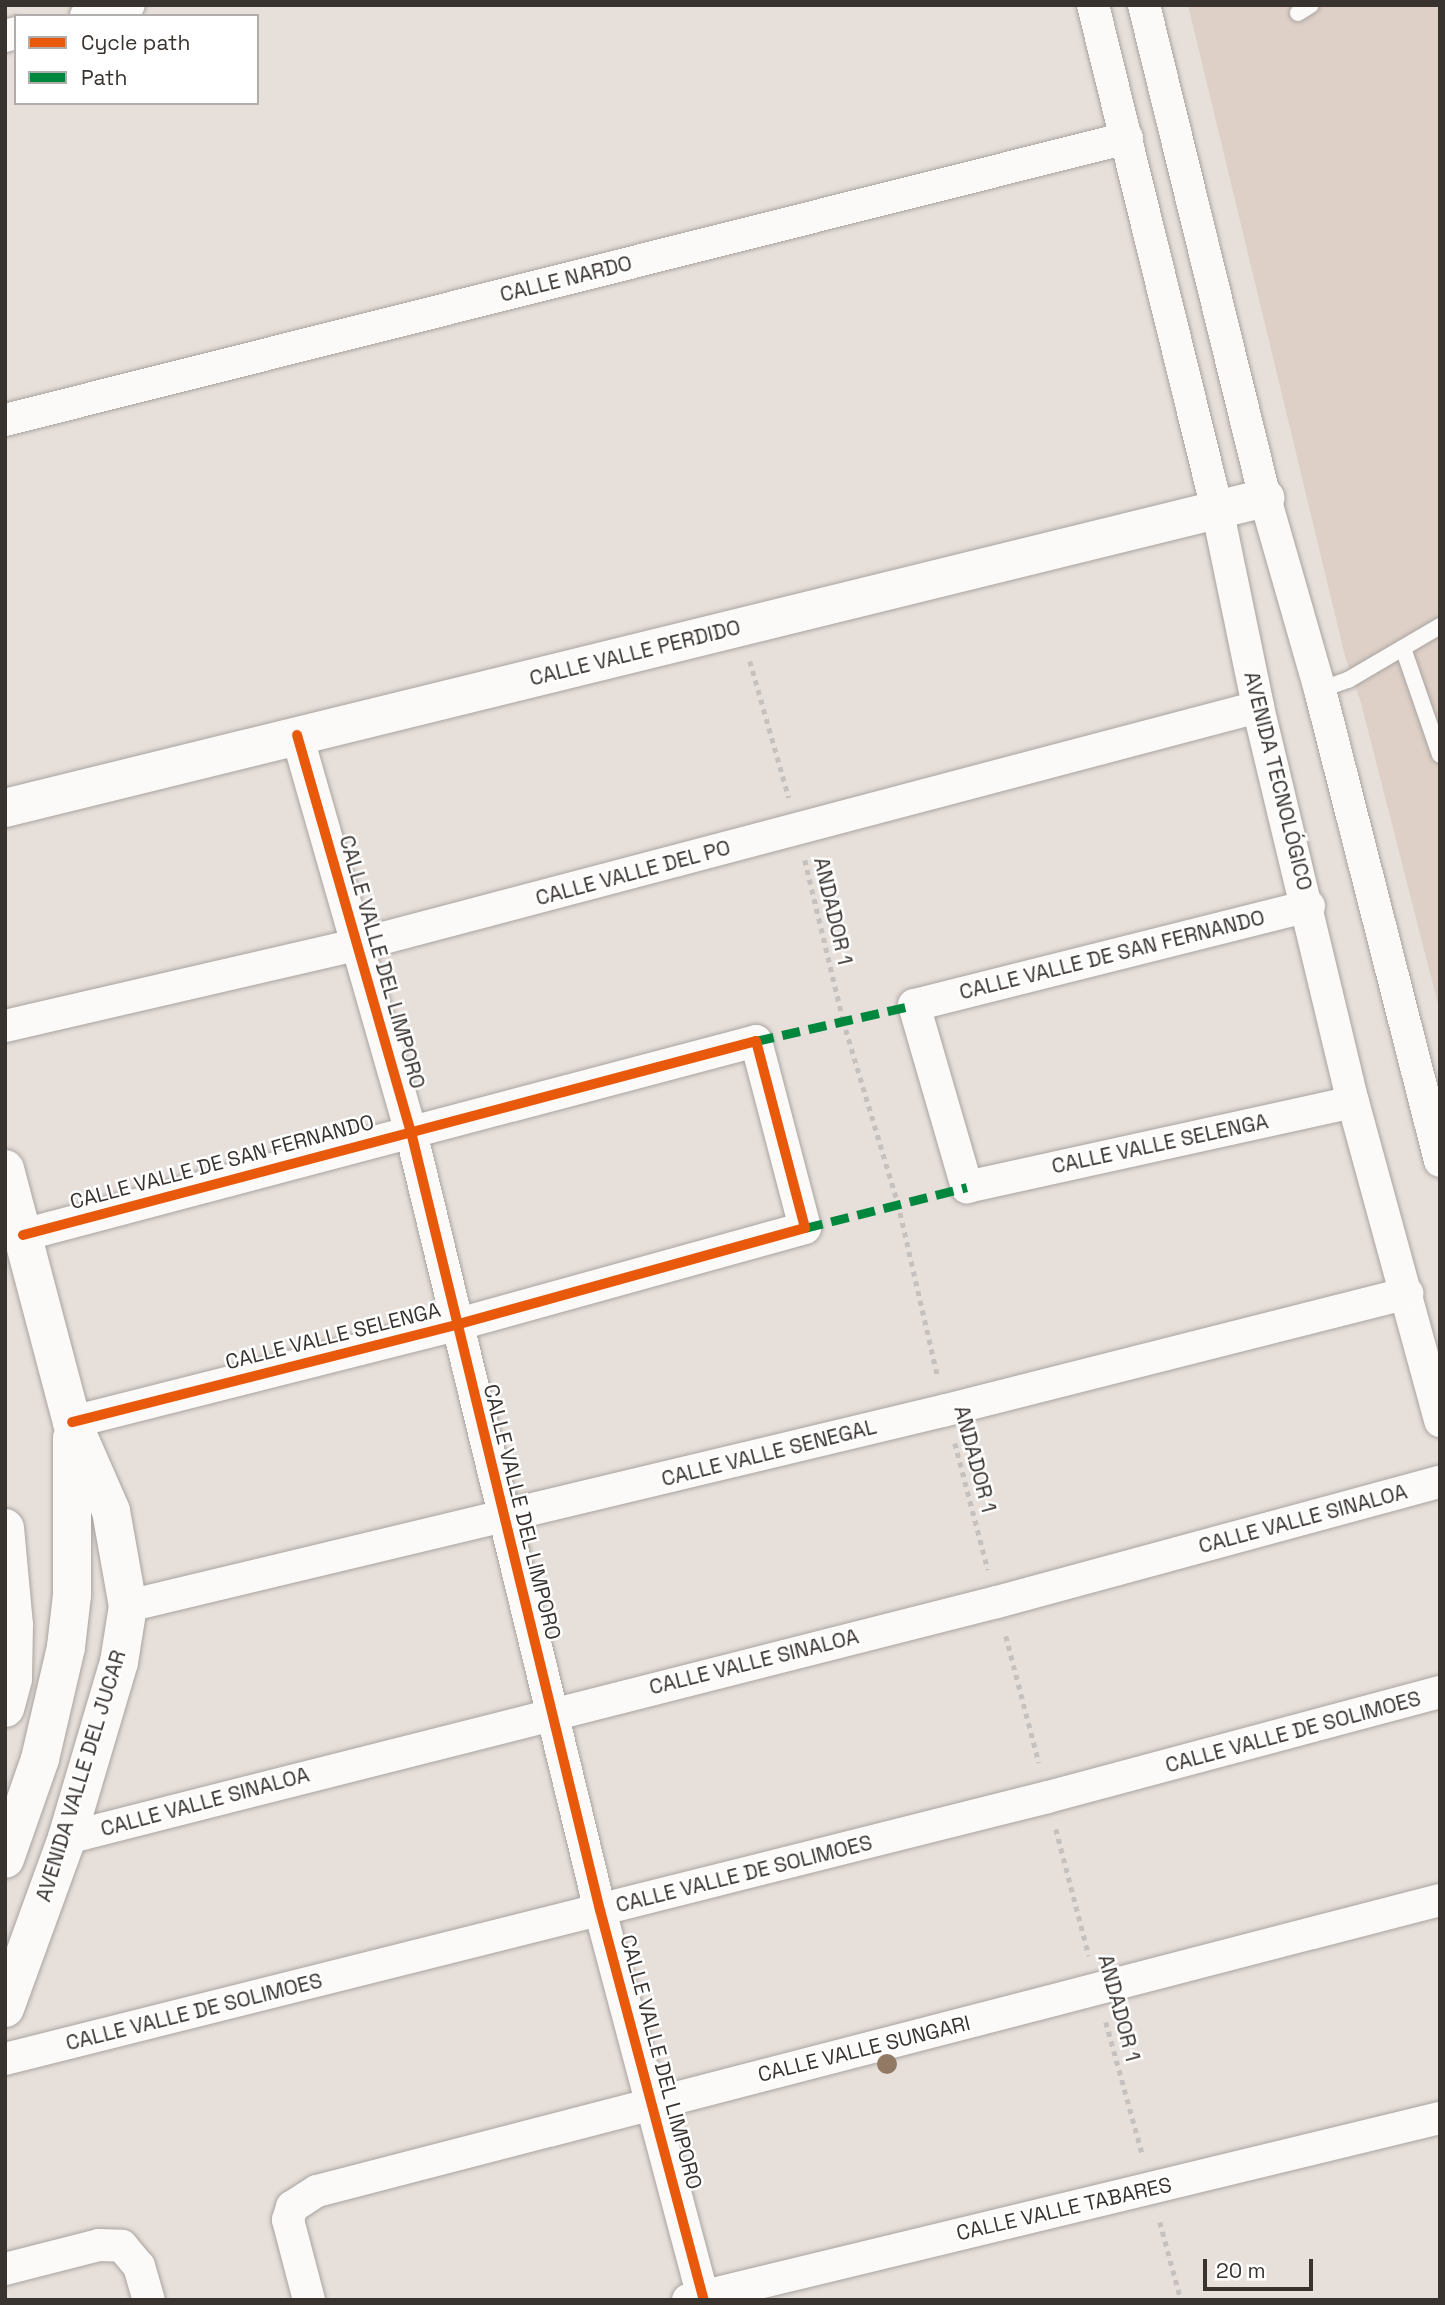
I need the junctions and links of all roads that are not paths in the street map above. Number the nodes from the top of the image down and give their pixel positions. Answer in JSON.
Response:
{"nodes":[{"id":1,"x":129,"y":5,"type":"edge"},
{"id":2,"x":1093,"y":5,"type":"edge"},
{"id":3,"x":1144,"y":5,"type":"edge"},
{"id":4,"x":94,"y":14,"type":"edge"},
{"id":5,"x":1127,"y":138,"type":"junction"},
{"id":6,"x":5,"y":420,"type":"edge"},
{"id":7,"x":1265,"y":498,"type":"junction"},
{"id":8,"x":1218,"y":513,"type":"junction"},
{"id":9,"x":1440,"y":626,"type":"edge"},
{"id":10,"x":1402,"y":648,"type":"junction"},
{"id":11,"x":1320,"y":690,"type":"junction"},
{"id":12,"x":1258,"y":706,"type":"junction"},
{"id":13,"x":297,"y":735,"type":"junction"},
{"id":14,"x":1440,"y":755,"type":"edge"},
{"id":15,"x":5,"y":808,"type":"edge"},
{"id":16,"x":1309,"y":905,"type":"junction"},
{"id":17,"x":357,"y":945,"type":"junction"},
{"id":18,"x":5,"y":1026,"type":"edge"},
{"id":19,"x":1353,"y":1102,"type":"junction"},
{"id":20,"x":411,"y":1132,"type":"junction"},
{"id":21,"x":1440,"y":1161,"type":"edge"},
{"id":22,"x":5,"y":1170,"type":"edge"},
{"id":23,"x":967,"y":1187,"type":"joint"},
{"id":24,"x":805,"y":1228,"type":"joint"},
{"id":25,"x":23,"y":1235,"type":"junction"},
{"id":26,"x":1407,"y":1293,"type":"junction"},
{"id":27,"x":456,"y":1325,"type":"junction"},
{"id":28,"x":1440,"y":1421,"type":"edge"},
{"id":29,"x":72,"y":1422,"type":"junction"},
{"id":30,"x":1440,"y":1482,"type":"edge"},
{"id":31,"x":505,"y":1518,"type":"junction"},
{"id":32,"x":5,"y":1528,"type":"edge"},
{"id":33,"x":128,"y":1606,"type":"junction"},
{"id":34,"x":1440,"y":1692,"type":"edge"},
{"id":35,"x":5,"y":1708,"type":"edge"},
{"id":36,"x":552,"y":1712,"type":"junction"},
{"id":37,"x":68,"y":1838,"type":"junction"},
{"id":38,"x":5,"y":1859,"type":"edge"},
{"id":39,"x":1440,"y":1900,"type":"edge"},
{"id":40,"x":600,"y":1910,"type":"junction"},
{"id":41,"x":5,"y":2008,"type":"edge"},
{"id":42,"x":5,"y":2059,"type":"edge"},
{"id":43,"x":652,"y":2103,"type":"junction"},
{"id":44,"x":1440,"y":2118,"type":"edge"},
{"id":45,"x":5,"y":2269,"type":"edge"},
{"id":46,"x":698,"y":2298,"type":"edge"},
{"id":47,"x":149,"y":2300,"type":"edge"},
{"id":48,"x":309,"y":2300,"type":"edge"}],
"edges":[{"from":1,"to":4,"type":"street"},
{"from":2,"to":5,"type":"street","name":"AVENIDA TECNOLÓGICO"},
{"from":3,"to":7,"type":"street"},
{"from":5,"to":6,"type":"street","name":"CALLE NARDO"},
{"from":5,"to":8,"type":"street","name":"AVENIDA TECNOLÓGICO"},
{"from":7,"to":8,"type":"main road","name":"CALLE VALLE PERDIDO"},
{"from":7,"to":11,"type":"street"},
{"from":8,"to":12,"type":"street","name":"AVENIDA TECNOLÓGICO"},
{"from":8,"to":13,"type":"main road","name":"CALLE VALLE PERDIDO"},
{"from":9,"to":10,"type":"lane"},
{"from":10,"to":11,"type":"lane"},
{"from":10,"to":14,"type":"lane"},
{"from":11,"to":21,"type":"street"},
{"from":12,"to":16,"type":"street","name":"AVENIDA TECNOLÓGICO"},
{"from":12,"to":17,"type":"street","name":"CALLE VALLE DEL PO"},
{"from":13,"to":15,"type":"main road","name":"CALLE VALLE PERDIDO"},
{"from":13,"to":17,"type":"street","name":"CALLE VALLE DEL LIMPORO"},
{"from":16,"to":19,"type":"street","name":"AVENIDA TECNOLÓGICO"},
{"from":16,"to":23,"type":"street","name":"CALLE VALLE DE SAN FERNANDO"},
{"from":17,"to":18,"type":"street","name":"CALLE VALLE DEL PO"},
{"from":17,"to":20,"type":"street","name":"CALLE VALLE DEL LIMPORO"},
{"from":19,"to":23,"type":"street","name":"CALLE VALLE SELENGA"},
{"from":19,"to":26,"type":"street","name":"AVENIDA TECNOLÓGICO"},
{"from":20,"to":24,"type":"street","name":"CALLE VALLE DE SAN FERNANDO"},
{"from":20,"to":25,"type":"street","name":"CALLE VALLE DE SAN FERNANDO"},
{"from":20,"to":27,"type":"street","name":"CALLE VALLE DEL LIMPORO"},
{"from":22,"to":25,"type":"main road","name":"AVENIDA VALLE DEL JUCAR"},
{"from":24,"to":27,"type":"street","name":"CALLE VALLE SELENGA"},
{"from":25,"to":29,"type":"main road","name":"AVENIDA VALLE DEL JUCAR"},
{"from":26,"to":28,"type":"street","name":"AVENIDA TECNOLÓGICO"},
{"from":26,"to":31,"type":"street","name":"CALLE VALLE SENEGAL"},
{"from":27,"to":29,"type":"street","name":"CALLE VALLE SELENGA"},
{"from":27,"to":31,"type":"street","name":"CALLE VALLE DEL LIMPORO"},
{"from":29,"to":33,"type":"main road","name":"AVENIDA VALLE DEL JUCAR"},
{"from":29,"to":38,"type":"main road","name":"AVENIDA VALLE DEL JUCAR"},
{"from":30,"to":36,"type":"street","name":"CALLE VALLE SINALOA"},
{"from":31,"to":33,"type":"street","name":"CALLE VALLE SENEGAL"},
{"from":31,"to":36,"type":"street","name":"CALLE VALLE DEL LIMPORO"},
{"from":32,"to":35,"type":"main road"},
{"from":33,"to":37,"type":"main road","name":"AVENIDA VALLE DEL JUCAR"},
{"from":34,"to":40,"type":"street","name":"CALLE VALLE DE SOLIMOES"},
{"from":36,"to":37,"type":"street","name":"CALLE VALLE SINALOA"},
{"from":36,"to":40,"type":"street","name":"CALLE VALLE DEL LIMPORO"},
{"from":37,"to":41,"type":"main road","name":"AVENIDA VALLE DEL JUCAR"},
{"from":39,"to":43,"type":"street","name":"CALLE VALLE SUNGARI"},
{"from":40,"to":42,"type":"street","name":"CALLE VALLE DE SOLIMOES"},
{"from":40,"to":43,"type":"street","name":"CALLE VALLE DEL LIMPORO"},
{"from":43,"to":46,"type":"street","name":"CALLE VALLE DEL LIMPORO"},
{"from":43,"to":48,"type":"street","name":"CALLE VALLE SUNGARI"},
{"from":44,"to":46,"type":"street","name":"CALLE VALLE TABARES"},
{"from":45,"to":47,"type":"street"}]}
